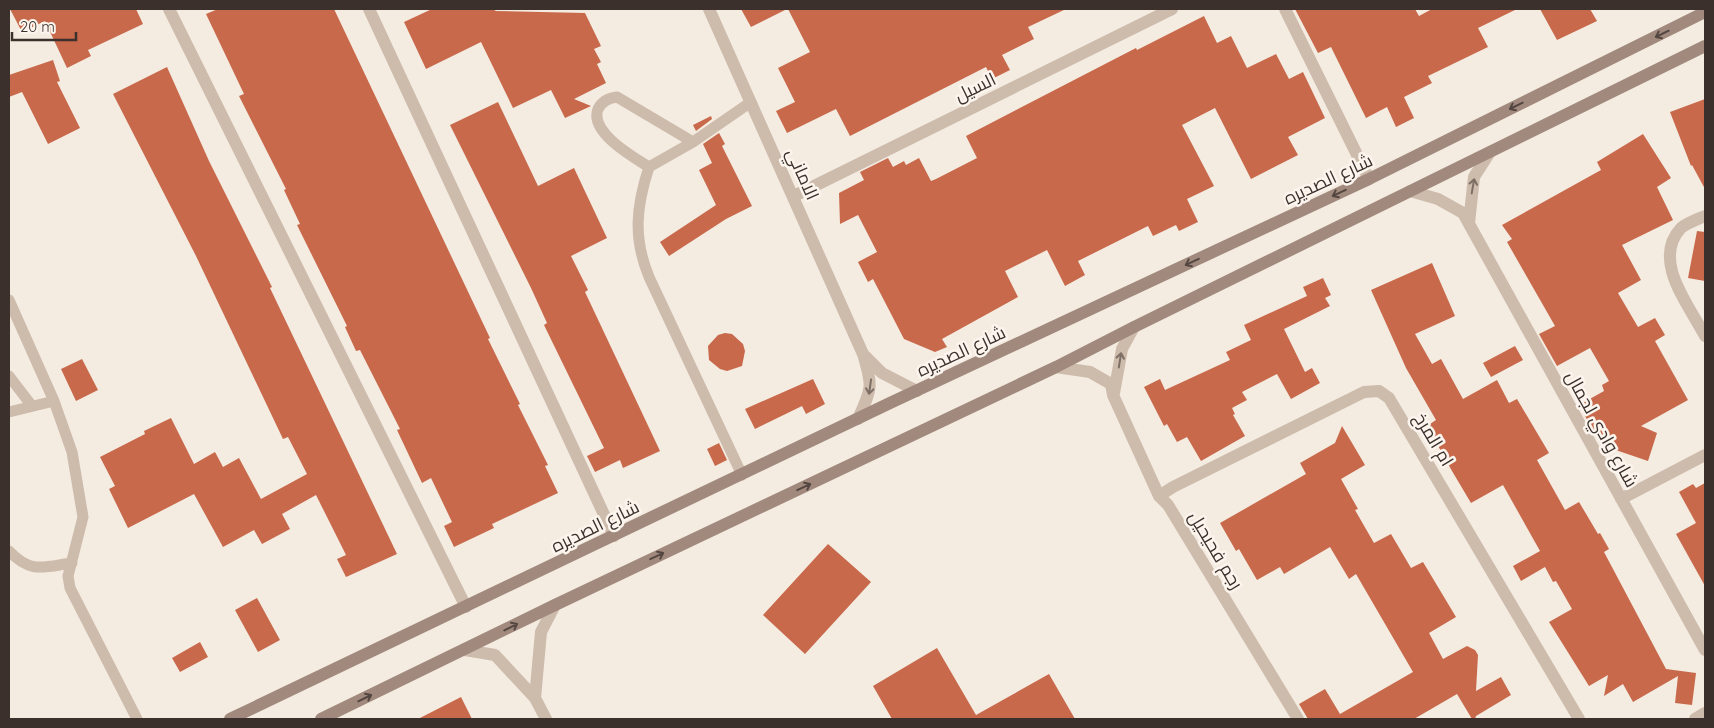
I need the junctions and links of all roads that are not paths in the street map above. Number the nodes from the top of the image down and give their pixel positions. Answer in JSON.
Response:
{"nodes":[{"id":1,"x":169,"y":9,"type":"edge"},
{"id":2,"x":369,"y":9,"type":"edge"},
{"id":3,"x":709,"y":9,"type":"edge"},
{"id":4,"x":1172,"y":9,"type":"edge"},
{"id":5,"x":1285,"y":9,"type":"edge"},
{"id":6,"x":1705,"y":12,"type":"edge"},
{"id":7,"x":1705,"y":46,"type":"edge"},
{"id":8,"x":751,"y":102,"type":"junction"},
{"id":9,"x":693,"y":142,"type":"junction"},
{"id":10,"x":1490,"y":152,"type":"junction"},
{"id":11,"x":649,"y":167,"type":"junction"},
{"id":12,"x":1369,"y":179,"type":"junction"},
{"id":13,"x":1410,"y":191,"type":"junction"},
{"id":14,"x":794,"y":196,"type":"junction"},
{"id":15,"x":1705,"y":216,"type":"edge"},
{"id":16,"x":1469,"y":226,"type":"junction"},
{"id":17,"x":9,"y":300,"type":"edge"},
{"id":18,"x":1134,"y":327,"type":"junction"},
{"id":19,"x":1705,"y":336,"type":"edge"},
{"id":20,"x":864,"y":354,"type":"junction"},
{"id":21,"x":1056,"y":367,"type":"junction"},
{"id":22,"x":9,"y":376,"type":"edge"},
{"id":23,"x":917,"y":391,"type":"junction"},
{"id":24,"x":1113,"y":395,"type":"junction"},
{"id":25,"x":54,"y":401,"type":"junction"},
{"id":26,"x":32,"y":406,"type":"junction"},
{"id":27,"x":9,"y":412,"type":"edge"},
{"id":28,"x":858,"y":419,"type":"junction"},
{"id":29,"x":1705,"y":455,"type":"edge"},
{"id":30,"x":742,"y":475,"type":"junction"},
{"id":31,"x":1159,"y":496,"type":"junction"},
{"id":32,"x":1621,"y":499,"type":"junction"},
{"id":33,"x":614,"y":536,"type":"junction"},
{"id":34,"x":9,"y":552,"type":"edge"},
{"id":35,"x":72,"y":563,"type":"junction"},
{"id":36,"x":555,"y":605,"type":"junction"},
{"id":37,"x":466,"y":607,"type":"junction"},
{"id":38,"x":465,"y":650,"type":"junction"},
{"id":39,"x":1705,"y":650,"type":"edge"},
{"id":40,"x":535,"y":698,"type":"junction"},
{"id":41,"x":1705,"y":713,"type":"edge"},
{"id":42,"x":332,"y":716,"type":"edge"},
{"id":43,"x":137,"y":719,"type":"edge"},
{"id":44,"x":230,"y":719,"type":"edge"},
{"id":45,"x":321,"y":719,"type":"edge"},
{"id":46,"x":546,"y":719,"type":"edge"},
{"id":47,"x":1298,"y":719,"type":"edge"},
{"id":48,"x":1580,"y":719,"type":"edge"},
{"id":49,"x":1695,"y":719,"type":"edge"}],
"edges":[{"from":1,"to":37,"type":"street"},
{"from":2,"to":33,"type":"street"},
{"from":3,"to":8,"type":"street","name":"الاماني"},
{"from":4,"to":14,"type":"street","name":"السيل"},
{"from":5,"to":12,"type":"street"},
{"from":6,"to":12,"type":"main road","name":"شارع الصديره","one_way":true},
{"from":7,"to":10,"type":"main road"},
{"from":8,"to":9,"type":"lane"},
{"from":8,"to":14,"type":"street","name":"الاماني"},
{"from":9,"to":11,"type":"lane"},
{"from":9,"to":11,"type":"lane"},
{"from":10,"to":13,"type":"main road"},
{"from":16,"to":10,"type":"street","one_way":true},
{"from":11,"to":30,"type":"lane"},
{"from":12,"to":23,"type":"main road","name":"شارع الصديره","one_way":true},
{"from":13,"to":16,"type":"street","name":"شارع وادي لجمال"},
{"from":13,"to":18,"type":"main road"},
{"from":14,"to":20,"type":"street","name":"الاماني"},
{"from":15,"to":19,"type":"street"},
{"from":16,"to":32,"type":"street","name":"شارع وادي لجمال"},
{"from":17,"to":25,"type":"lane"},
{"from":18,"to":21,"type":"main road"},
{"from":24,"to":18,"type":"street","one_way":true},
{"from":20,"to":23,"type":"street","name":"الاماني"},
{"from":20,"to":28,"type":"street","name":"الاماني","one_way":true},
{"from":21,"to":24,"type":"street","name":"رجم فحيحيل"},
{"from":36,"to":21,"type":"main road","one_way":true},
{"from":22,"to":26,"type":"lane"},
{"from":23,"to":28,"type":"main road","name":"شارع الصديره"},
{"from":24,"to":31,"type":"street","name":"رجم فحيحيل"},
{"from":25,"to":26,"type":"lane"},
{"from":25,"to":35,"type":"lane"},
{"from":26,"to":27,"type":"lane"},
{"from":28,"to":30,"type":"main road","name":"شارع الصديره"},
{"from":29,"to":32,"type":"street"},
{"from":30,"to":33,"type":"main road","name":"شارع الصديره"},
{"from":31,"to":47,"type":"street","name":"رجم فحيحيل"},
{"from":31,"to":48,"type":"street","name":"ام المرخ"},
{"from":32,"to":39,"type":"street","name":"شارع وادي لجمال"},
{"from":33,"to":37,"type":"main road","name":"شارع الصديره"},
{"from":34,"to":35,"type":"lane"},
{"from":35,"to":43,"type":"lane"},
{"from":38,"to":36,"type":"main road","one_way":true},
{"from":36,"to":40,"type":"street"},
{"from":37,"to":44,"type":"main road","name":"شارع الصديره"},
{"from":38,"to":40,"type":"street"},
{"from":42,"to":38,"type":"main road","one_way":true},
{"from":40,"to":46,"type":"street"},
{"from":41,"to":49,"type":"street"},
{"from":42,"to":45,"type":"main road"}]}
